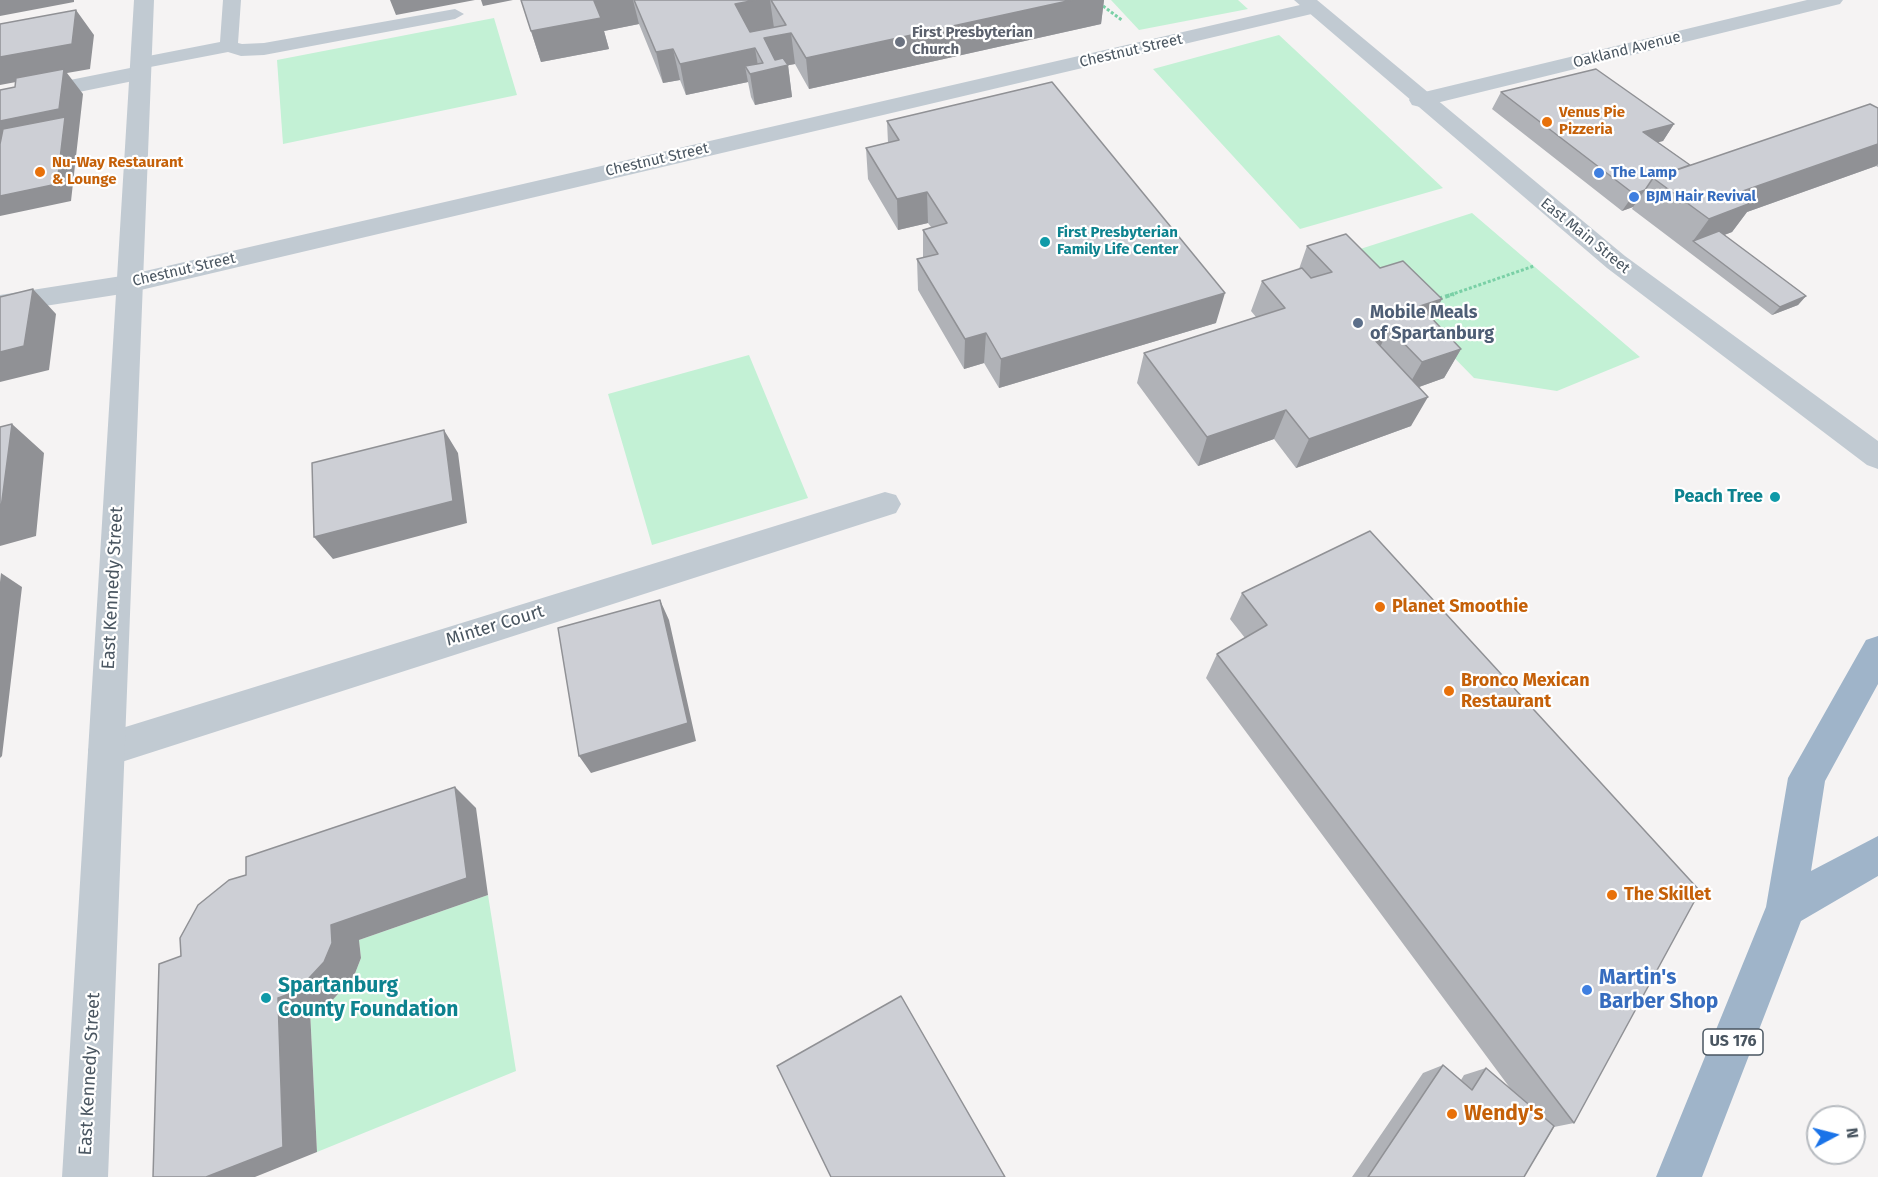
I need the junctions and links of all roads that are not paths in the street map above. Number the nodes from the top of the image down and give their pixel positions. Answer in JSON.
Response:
{"nodes":[{"id":1,"x":144,"y":0,"type":"edge"},
{"id":2,"x":232,"y":0,"type":"edge"},
{"id":3,"x":1833,"y":0,"type":"edge"},
{"id":4,"x":1309,"y":4,"type":"edge"},
{"id":5,"x":455,"y":14,"type":"dead end"},
{"id":6,"x":229,"y":46,"type":"junction"},
{"id":7,"x":140,"y":68,"type":"junction"},
{"id":8,"x":1420,"y":100,"type":"junction"},
{"id":9,"x":0,"y":101,"type":"edge"},
{"id":10,"x":128,"y":284,"type":"junction"},
{"id":11,"x":0,"y":304,"type":"edge"},
{"id":12,"x":1878,"y":457,"type":"edge"},
{"id":13,"x":885,"y":504,"type":"dead end"},
{"id":14,"x":1878,"y":651,"type":"edge"},
{"id":15,"x":106,"y":750,"type":"junction"},
{"id":16,"x":1878,"y":855,"type":"edge"},
{"id":17,"x":1786,"y":907,"type":"junction"},
{"id":18,"x":85,"y":1177,"type":"edge"},
{"id":19,"x":1679,"y":1177,"type":"edge"}],
"edges":[{"from":1,"to":7,"type":"street","name":"East Kennedy Street"},
{"from":2,"to":6,"type":"lane"},
{"from":3,"to":8,"type":"street","name":"Oakland Avenue"},
{"from":4,"to":8,"type":"street","name":"East Main Street"},
{"from":4,"to":10,"type":"street","name":"Chestnut Street"},
{"from":5,"to":6,"type":"lane"},
{"from":6,"to":7,"type":"lane"},
{"from":7,"to":9,"type":"street"},
{"from":7,"to":10,"type":"street","name":"East Kennedy Street"},
{"from":8,"to":12,"type":"street","name":"East Main Street"},
{"from":10,"to":11,"type":"street","name":"Chestnut Street"},
{"from":10,"to":15,"type":"street","name":"East Kennedy Street"},
{"from":13,"to":15,"type":"street","name":"Minter Court"},
{"from":14,"to":17,"type":"highway","number":"US 176"},
{"from":15,"to":18,"type":"street","name":"East Kennedy Street"},
{"from":16,"to":17,"type":"highway"},
{"from":17,"to":19,"type":"highway","number":"US 176"}]}
